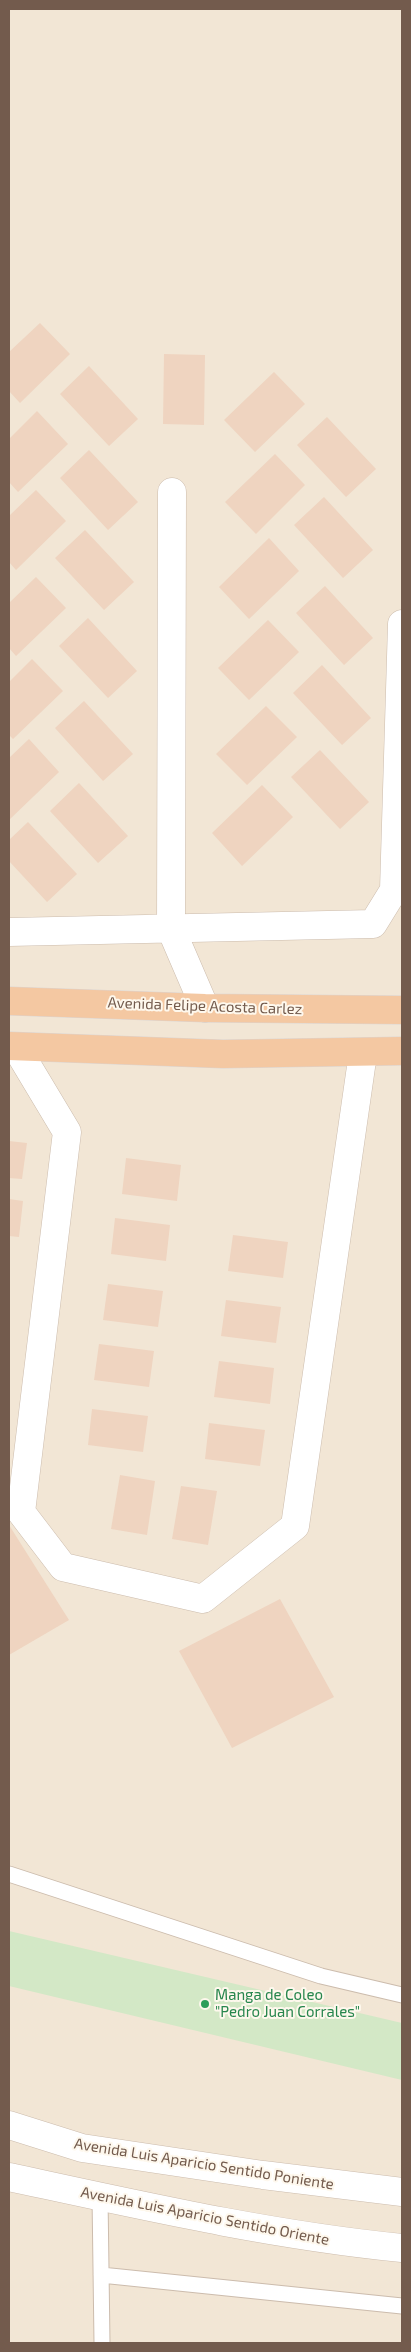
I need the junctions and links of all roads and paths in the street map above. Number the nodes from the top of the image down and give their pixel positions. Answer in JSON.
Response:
{"nodes":[{"id":1,"x":172,"y":492,"type":"dead end"},
{"id":2,"x":402,"y":624,"type":"edge"},
{"id":3,"x":171,"y":929,"type":"junction"},
{"id":4,"x":9,"y":932,"type":"edge"},
{"id":5,"x":9,"y":1001,"type":"edge"},
{"id":6,"x":205,"y":1008,"type":"junction"},
{"id":7,"x":402,"y":1010,"type":"edge"},
{"id":8,"x":12,"y":1046,"type":"edge"},
{"id":9,"x":402,"y":1051,"type":"edge"},
{"id":10,"x":364,"y":1053,"type":"junction"},
{"id":11,"x":9,"y":1874,"type":"edge"},
{"id":12,"x":402,"y":1995,"type":"edge"},
{"id":13,"x":9,"y":2125,"type":"edge"},
{"id":14,"x":9,"y":2176,"type":"edge"},
{"id":15,"x":402,"y":2192,"type":"edge"},
{"id":16,"x":100,"y":2196,"type":"junction"},
{"id":17,"x":402,"y":2248,"type":"edge"},
{"id":18,"x":101,"y":2274,"type":"junction"},
{"id":19,"x":402,"y":2306,"type":"edge"},
{"id":20,"x":102,"y":2343,"type":"edge"}],
"edges":[{"from":1,"to":3,"type":"street"},
{"from":2,"to":3,"type":"street"},
{"from":3,"to":4,"type":"street"},
{"from":3,"to":6,"type":"street"},
{"from":5,"to":6,"type":"highway","name":"Avenida Felipe Acosta Carlez"},
{"from":6,"to":7,"type":"highway","name":"Avenida Felipe Acosta Carlez"},
{"from":8,"to":10,"type":"highway"},
{"from":8,"to":10,"type":"street"},
{"from":9,"to":10,"type":"highway"},
{"from":11,"to":12,"type":"lane"},
{"from":13,"to":15,"type":"street","name":"Avenida Luis Aparicio Sentido Poniente"},
{"from":14,"to":16,"type":"street","name":"Avenida Luis Aparicio Sentido Oriente"},
{"from":16,"to":17,"type":"street","name":"Avenida Luis Aparicio Sentido Oriente"},
{"from":16,"to":18,"type":"lane"},
{"from":18,"to":19,"type":"lane"},
{"from":18,"to":20,"type":"lane"}]}
